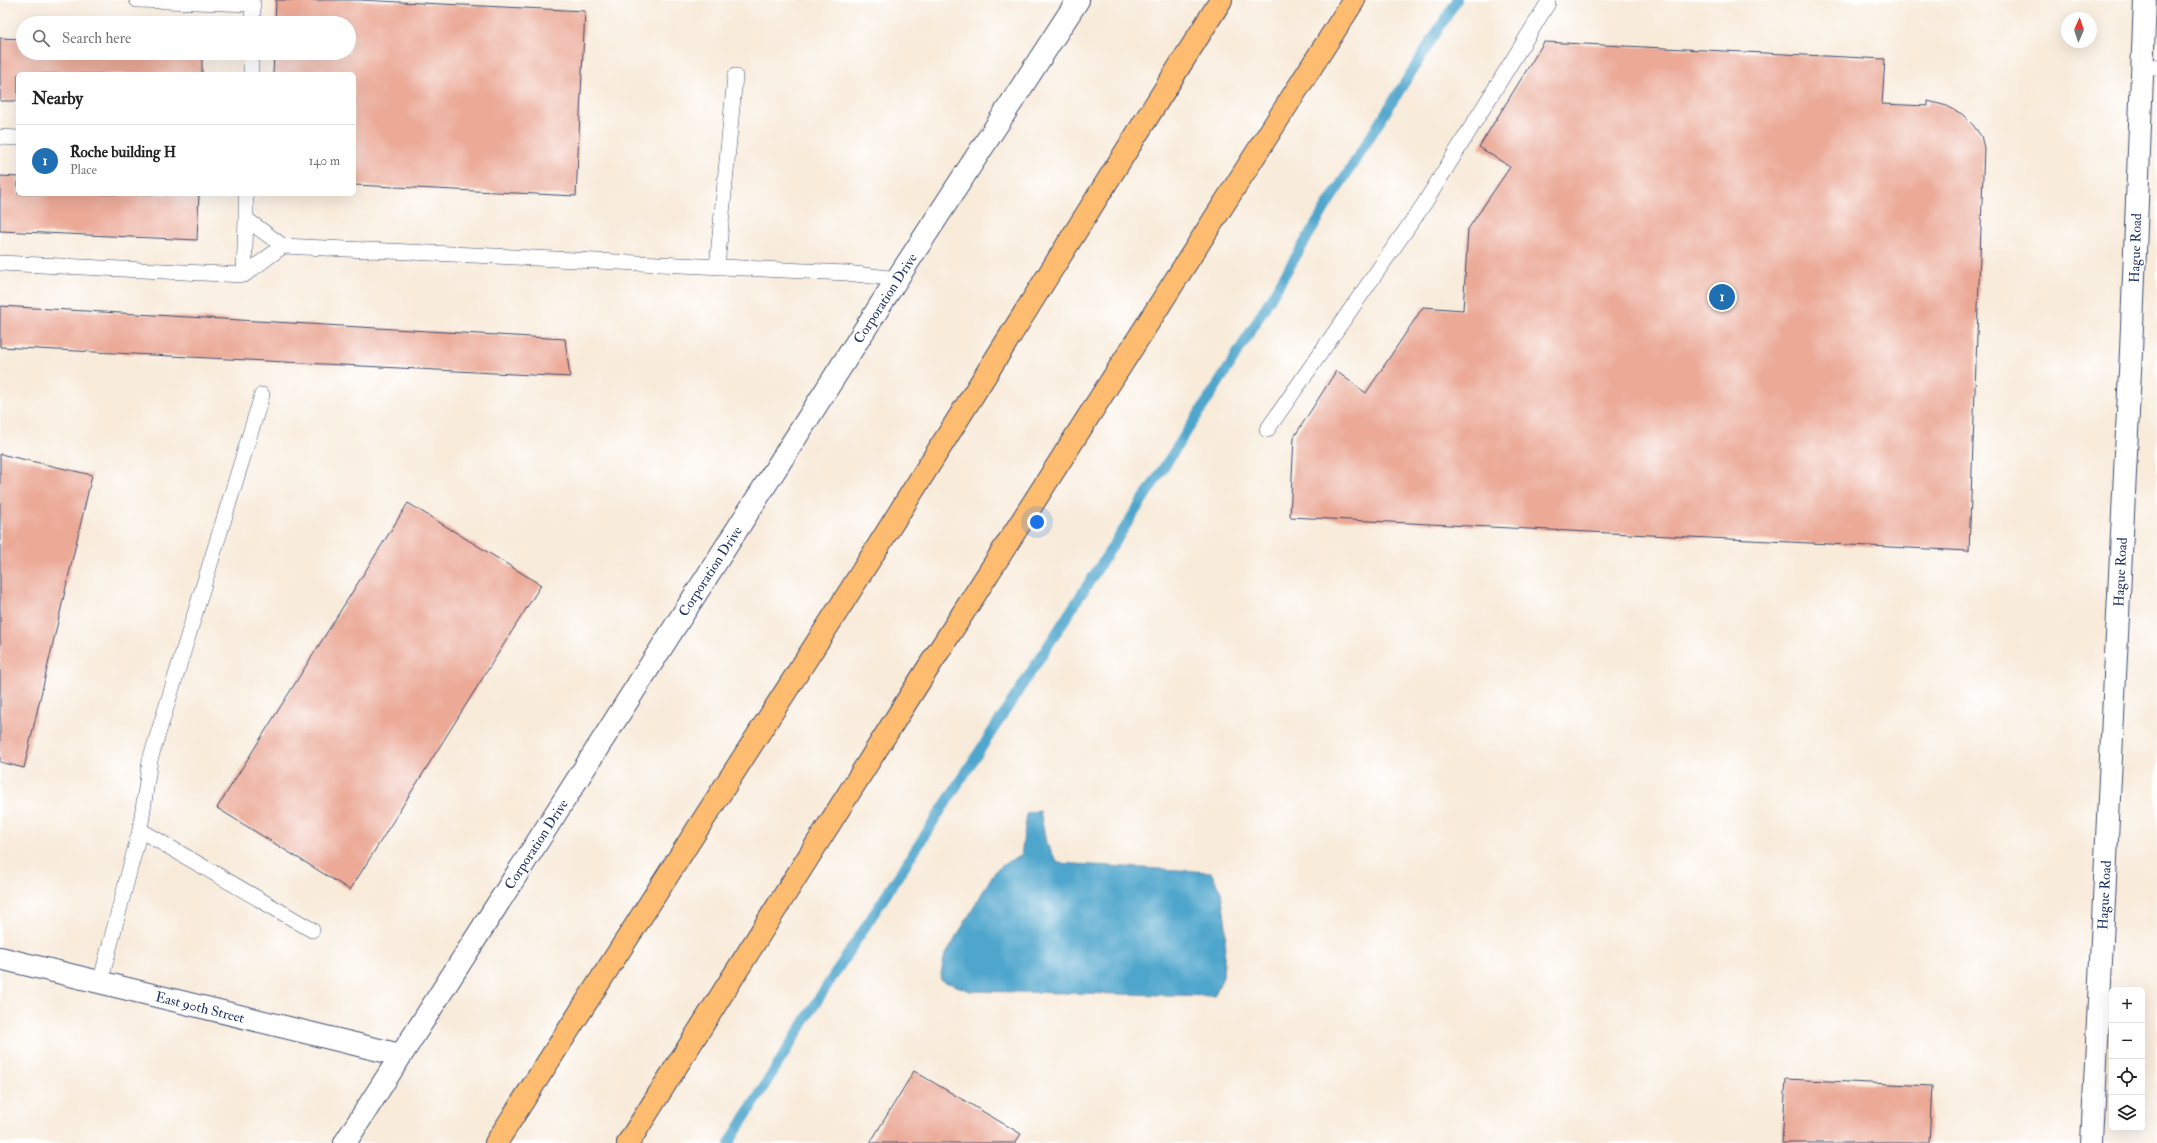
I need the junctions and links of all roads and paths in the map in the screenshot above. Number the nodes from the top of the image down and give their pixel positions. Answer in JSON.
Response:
{"nodes":[{"id":1,"x":138,"y":0,"type":"edge"},
{"id":2,"x":1078,"y":0,"type":"edge"},
{"id":3,"x":1221,"y":0,"type":"edge"},
{"id":4,"x":1354,"y":0,"type":"edge"},
{"id":5,"x":2145,"y":0,"type":"edge"},
{"id":6,"x":1548,"y":3,"type":"dead end"},
{"id":7,"x":252,"y":16,"type":"edge"},
{"id":8,"x":251,"y":60,"type":"edge"},
{"id":9,"x":2149,"y":66,"type":"edge"},
{"id":10,"x":251,"y":72,"type":"edge"},
{"id":11,"x":735,"y":76,"type":"dead end"},
{"id":12,"x":0,"y":137,"type":"edge"},
{"id":13,"x":16,"y":138,"type":"edge"},
{"id":14,"x":246,"y":196,"type":"edge"},
{"id":15,"x":246,"y":219,"type":"junction"},
{"id":16,"x":283,"y":246,"type":"junction"},
{"id":17,"x":0,"y":263,"type":"edge"},
{"id":18,"x":717,"y":267,"type":"junction"},
{"id":19,"x":244,"y":274,"type":"junction"},
{"id":20,"x":897,"y":279,"type":"junction"},
{"id":21,"x":262,"y":395,"type":"dead end"},
{"id":22,"x":1267,"y":430,"type":"dead end"},
{"id":23,"x":140,"y":830,"type":"junction"},
{"id":24,"x":312,"y":930,"type":"dead end"},
{"id":25,"x":0,"y":958,"type":"edge"},
{"id":26,"x":100,"y":983,"type":"junction"},
{"id":27,"x":400,"y":1055,"type":"junction"},
{"id":28,"x":345,"y":1143,"type":"edge"},
{"id":29,"x":496,"y":1143,"type":"edge"},
{"id":30,"x":628,"y":1143,"type":"edge"},
{"id":31,"x":2092,"y":1143,"type":"edge"}],
"edges":[{"from":1,"to":7,"type":"lane"},
{"from":2,"to":20,"type":"street","name":"Corporation Drive"},
{"from":3,"to":29,"type":"highway"},
{"from":4,"to":30,"type":"highway"},
{"from":5,"to":9,"type":"street","name":"Hague Road"},
{"from":6,"to":22,"type":"lane"},
{"from":8,"to":10,"type":"lane"},
{"from":9,"to":31,"type":"street","name":"Hague Road"},
{"from":11,"to":18,"type":"lane"},
{"from":12,"to":13,"type":"lane"},
{"from":14,"to":15,"type":"lane"},
{"from":15,"to":16,"type":"lane"},
{"from":15,"to":19,"type":"lane"},
{"from":16,"to":18,"type":"lane"},
{"from":16,"to":19,"type":"lane"},
{"from":17,"to":19,"type":"lane"},
{"from":18,"to":20,"type":"lane"},
{"from":20,"to":27,"type":"street","name":"Corporation Drive"},
{"from":21,"to":23,"type":"lane"},
{"from":23,"to":24,"type":"lane"},
{"from":23,"to":26,"type":"lane"},
{"from":25,"to":26,"type":"street","name":"East 90th Street"},
{"from":26,"to":27,"type":"street","name":"East 90th Street"},
{"from":27,"to":28,"type":"street","name":"Corporation Drive"}]}
